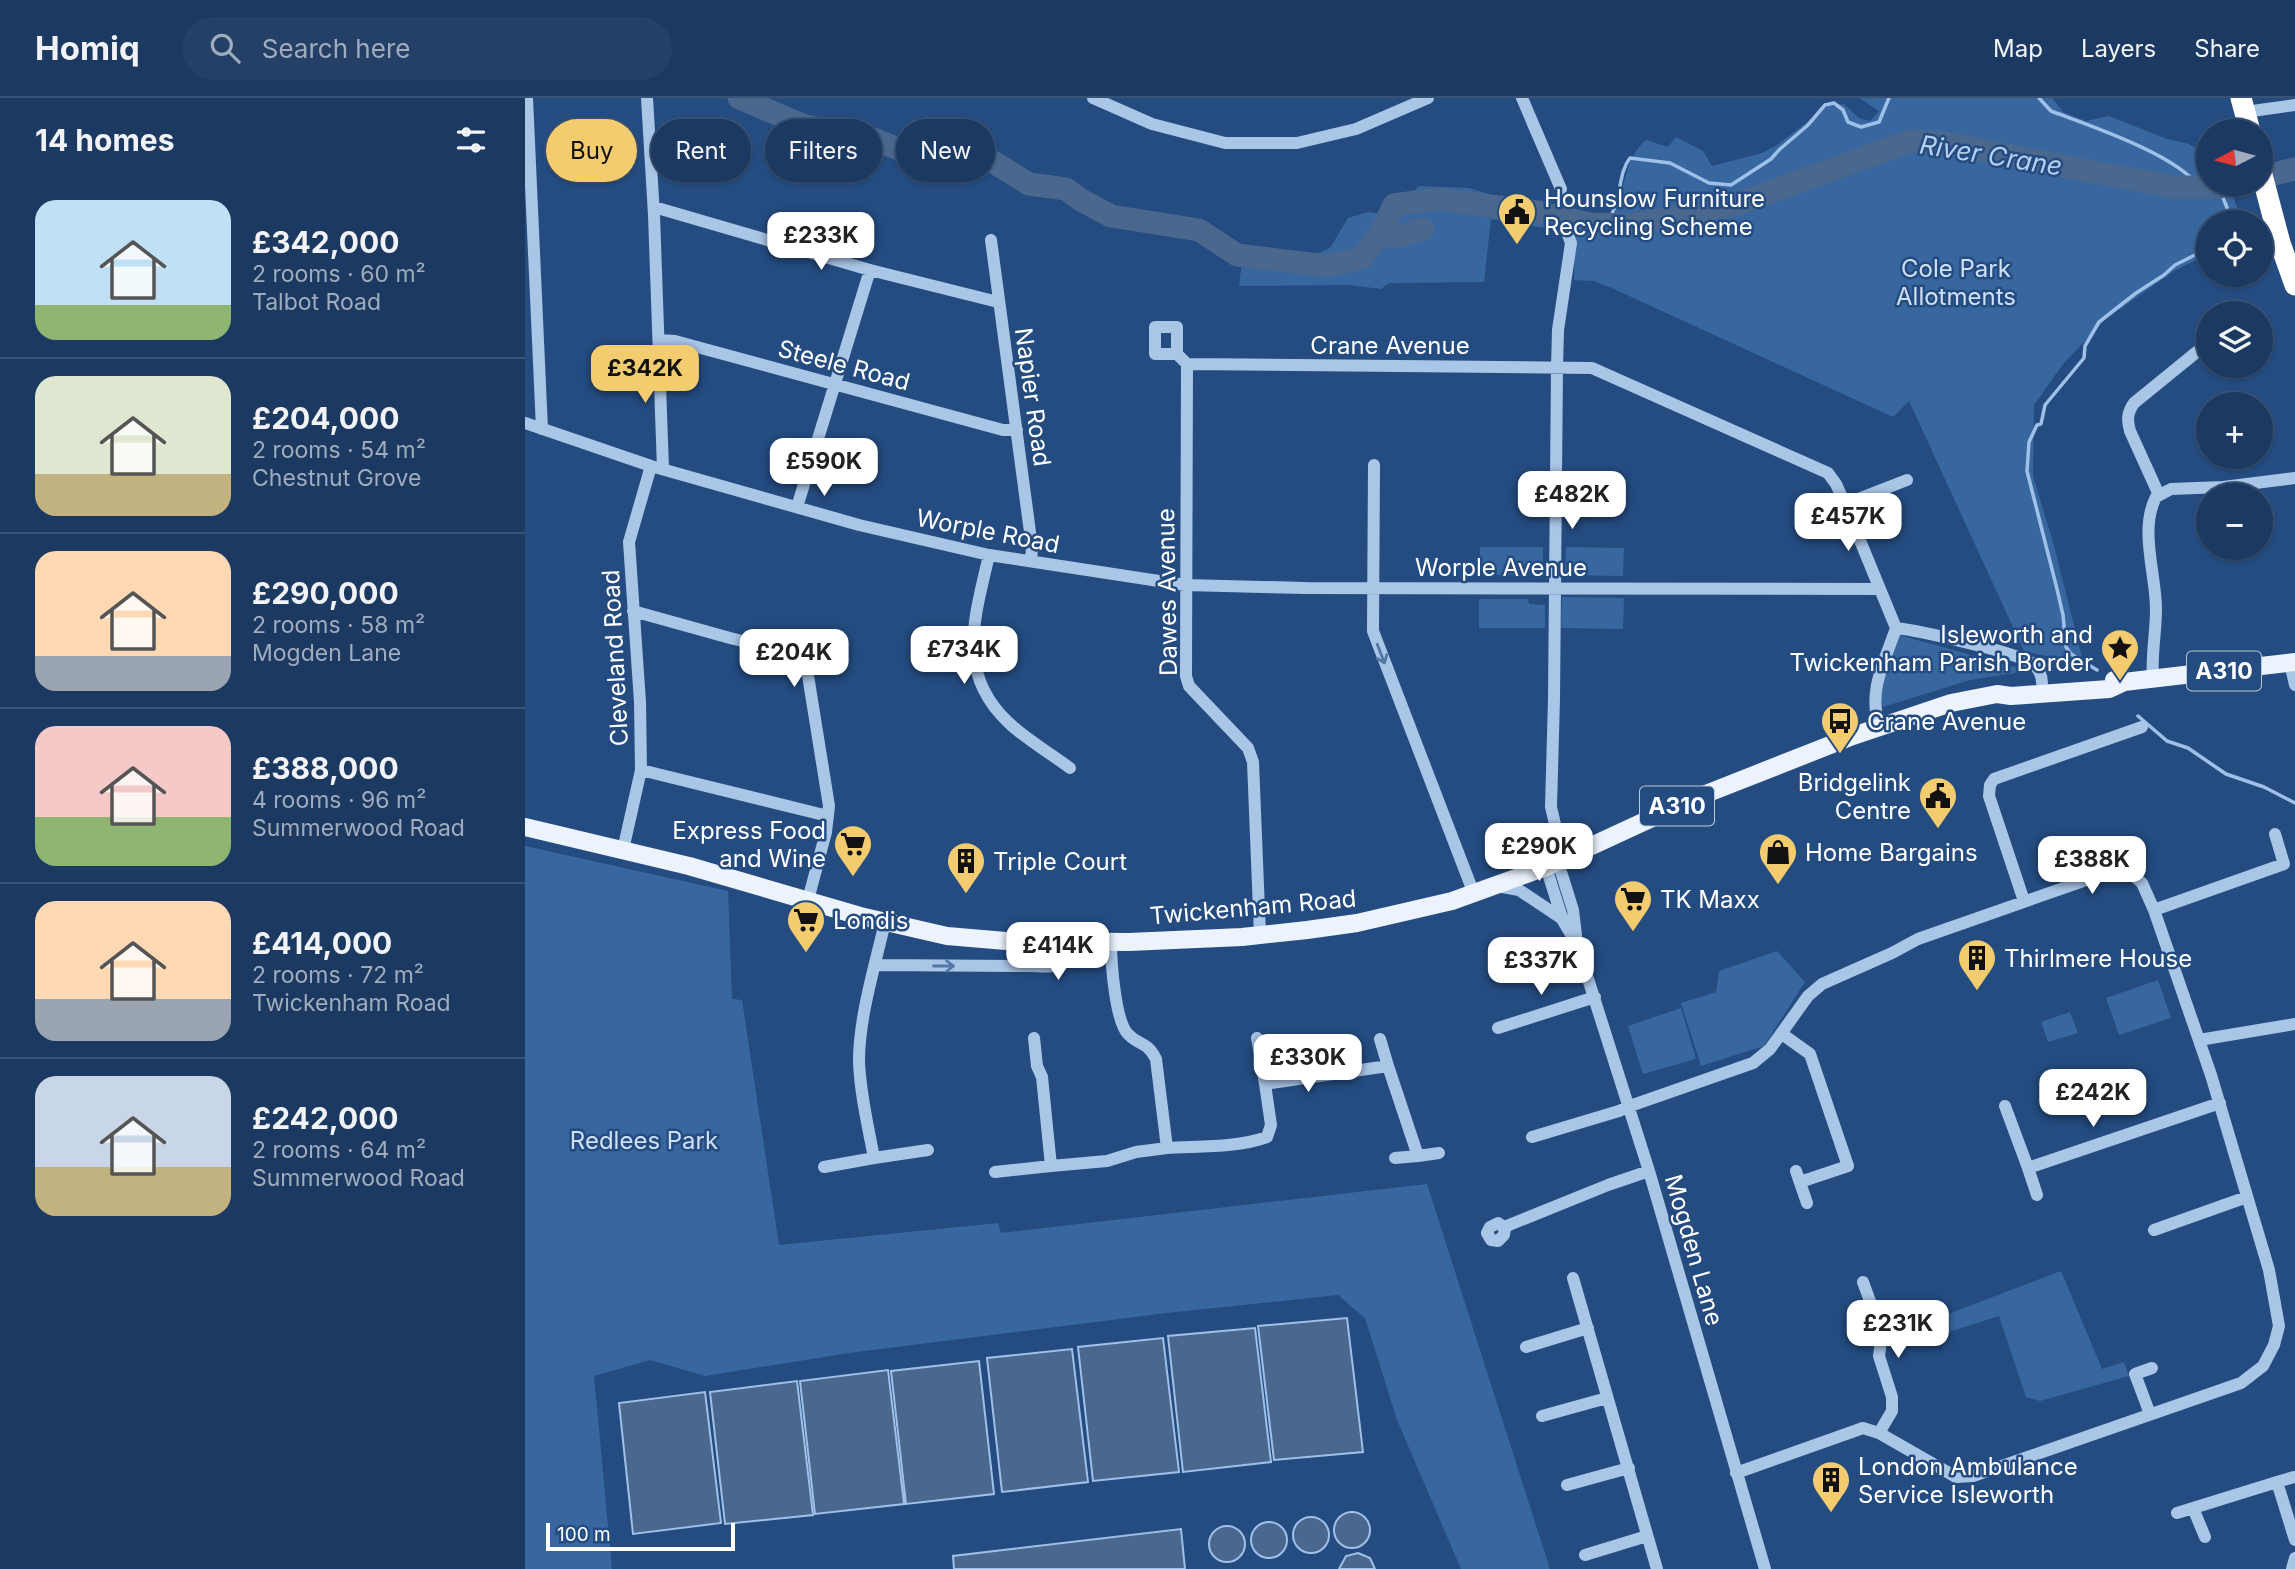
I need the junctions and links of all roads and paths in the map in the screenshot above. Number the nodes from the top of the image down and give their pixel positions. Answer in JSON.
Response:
{"nodes":[{"id":1,"x":527,"y":98,"type":"edge"},
{"id":2,"x":647,"y":98,"type":"edge"},
{"id":3,"x":1093,"y":98,"type":"edge"},
{"id":4,"x":1428,"y":98,"type":"edge"},
{"id":5,"x":1522,"y":98,"type":"edge"},
{"id":6,"x":2295,"y":106,"type":"edge"},
{"id":7,"x":2245,"y":114,"type":"edge"},
{"id":8,"x":1561,"y":189,"type":"dead end"},
{"id":9,"x":2268,"y":196,"type":"edge"},
{"id":10,"x":654,"y":207,"type":"junction"},
{"id":11,"x":1568,"y":235,"type":"dead end"},
{"id":12,"x":991,"y":240,"type":"dead end"},
{"id":13,"x":870,"y":270,"type":"junction"},
{"id":14,"x":2295,"y":285,"type":"edge"},
{"id":15,"x":998,"y":302,"type":"junction"},
{"id":16,"x":660,"y":341,"type":"junction"},
{"id":17,"x":2196,"y":353,"type":"edge"},
{"id":18,"x":1177,"y":354,"type":"dead end"},
{"id":19,"x":1187,"y":364,"type":"junction"},
{"id":20,"x":1557,"y":367,"type":"junction"},
{"id":21,"x":835,"y":385,"type":"junction"},
{"id":22,"x":525,"y":423,"type":"edge"},
{"id":23,"x":542,"y":429,"type":"junction"},
{"id":24,"x":1017,"y":430,"type":"junction"},
{"id":25,"x":1374,"y":465,"type":"dead end"},
{"id":26,"x":657,"y":467,"type":"junction"},
{"id":27,"x":2295,"y":478,"type":"edge"},
{"id":28,"x":1907,"y":480,"type":"dead end"},
{"id":29,"x":2159,"y":495,"type":"junction"},
{"id":30,"x":1845,"y":504,"type":"junction"},
{"id":31,"x":797,"y":507,"type":"junction"},
{"id":32,"x":989,"y":555,"type":"junction"},
{"id":33,"x":1031,"y":561,"type":"junction"},
{"id":34,"x":1122,"y":576,"type":"joint"},
{"id":35,"x":1185,"y":585,"type":"junction"},
{"id":36,"x":1372,"y":588,"type":"junction"},
{"id":37,"x":1554,"y":589,"type":"junction"},
{"id":38,"x":1880,"y":589,"type":"junction"},
{"id":39,"x":633,"y":611,"type":"junction"},
{"id":40,"x":1896,"y":628,"type":"junction"},
{"id":41,"x":2293,"y":663,"type":"edge"},
{"id":42,"x":2153,"y":680,"type":"junction"},
{"id":43,"x":2124,"y":682,"type":"junction"},
{"id":44,"x":2042,"y":683,"type":"junction"},
{"id":45,"x":2295,"y":685,"type":"edge"},
{"id":46,"x":1997,"y":694,"type":"junction"},
{"id":47,"x":1879,"y":727,"type":"junction"},
{"id":48,"x":2142,"y":727,"type":"dead end"},
{"id":49,"x":1070,"y":768,"type":"dead end"},
{"id":50,"x":641,"y":770,"type":"junction"},
{"id":51,"x":828,"y":816,"type":"junction"},
{"id":52,"x":525,"y":827,"type":"edge"},
{"id":53,"x":2275,"y":834,"type":"dead end"},
{"id":54,"x":1543,"y":844,"type":"dead end"},
{"id":55,"x":624,"y":850,"type":"junction"},
{"id":56,"x":1552,"y":864,"type":"junction"},
{"id":57,"x":1496,"y":886,"type":"junction"},
{"id":58,"x":1474,"y":894,"type":"junction"},
{"id":59,"x":808,"y":900,"type":"junction"},
{"id":60,"x":2024,"y":901,"type":"junction"},
{"id":61,"x":2154,"y":910,"type":"junction"},
{"id":62,"x":1563,"y":921,"type":"junction"},
{"id":63,"x":885,"y":922,"type":"junction"},
{"id":64,"x":1260,"y":935,"type":"junction"},
{"id":65,"x":1030,"y":941,"type":"junction"},
{"id":66,"x":1111,"y":942,"type":"junction"},
{"id":67,"x":1577,"y":944,"type":"junction"},
{"id":68,"x":1065,"y":958,"type":"dead end"},
{"id":69,"x":875,"y":965,"type":"junction"},
{"id":70,"x":1029,"y":966,"type":"junction"},
{"id":71,"x":1595,"y":997,"type":"junction"},
{"id":72,"x":2295,"y":1024,"type":"edge"},
{"id":73,"x":1498,"y":1028,"type":"dead end"},
{"id":74,"x":1782,"y":1034,"type":"junction"},
{"id":75,"x":1034,"y":1038,"type":"dead end"},
{"id":76,"x":1257,"y":1038,"type":"dead end"},
{"id":77,"x":1380,"y":1039,"type":"dead end"},
{"id":78,"x":2199,"y":1040,"type":"junction"},
{"id":79,"x":1388,"y":1066,"type":"junction"},
{"id":80,"x":1265,"y":1084,"type":"junction"},
{"id":81,"x":2220,"y":1103,"type":"junction"},
{"id":82,"x":1630,"y":1105,"type":"junction"},
{"id":83,"x":2005,"y":1107,"type":"dead end"},
{"id":84,"x":1532,"y":1138,"type":"dead end"},
{"id":85,"x":1167,"y":1148,"type":"junction"},
{"id":86,"x":929,"y":1150,"type":"dead end"},
{"id":87,"x":1439,"y":1153,"type":"dead end"},
{"id":88,"x":1417,"y":1156,"type":"junction"},
{"id":89,"x":874,"y":1158,"type":"junction"},
{"id":90,"x":1395,"y":1158,"type":"dead end"},
{"id":91,"x":1051,"y":1166,"type":"junction"},
{"id":92,"x":824,"y":1167,"type":"dead end"},
{"id":93,"x":2028,"y":1168,"type":"junction"},
{"id":94,"x":1649,"y":1171,"type":"junction"},
{"id":95,"x":995,"y":1172,"type":"dead end"},
{"id":96,"x":2037,"y":1195,"type":"dead end"},
{"id":97,"x":2247,"y":1197,"type":"junction"},
{"id":98,"x":1807,"y":1203,"type":"dead end"},
{"id":99,"x":1505,"y":1228,"type":"dead end"},
{"id":100,"x":2154,"y":1230,"type":"dead end"},
{"id":101,"x":1573,"y":1278,"type":"dead end"},
{"id":102,"x":1863,"y":1282,"type":"dead end"},
{"id":103,"x":1588,"y":1328,"type":"junction"},
{"id":104,"x":1526,"y":1347,"type":"dead end"},
{"id":105,"x":2152,"y":1368,"type":"dead end"},
{"id":106,"x":1607,"y":1398,"type":"junction"},
{"id":107,"x":2150,"y":1414,"type":"junction"},
{"id":108,"x":1542,"y":1416,"type":"dead end"},
{"id":109,"x":1879,"y":1433,"type":"junction"},
{"id":110,"x":1629,"y":1468,"type":"junction"},
{"id":111,"x":1735,"y":1473,"type":"junction"},
{"id":112,"x":2294,"y":1477,"type":"edge"},
{"id":113,"x":2277,"y":1482,"type":"junction"},
{"id":114,"x":1567,"y":1485,"type":"dead end"},
{"id":115,"x":2193,"y":1508,"type":"junction"},
{"id":116,"x":2177,"y":1513,"type":"dead end"},
{"id":117,"x":1647,"y":1535,"type":"junction"},
{"id":118,"x":2204,"y":1537,"type":"dead end"},
{"id":119,"x":2295,"y":1539,"type":"edge"},
{"id":120,"x":1585,"y":1555,"type":"dead end"},
{"id":121,"x":2295,"y":1558,"type":"edge"},
{"id":122,"x":1657,"y":1569,"type":"edge"},
{"id":123,"x":1765,"y":1569,"type":"edge"},
{"id":124,"x":2292,"y":1569,"type":"edge"}],
"edges":[{"from":1,"to":23,"type":"street"},
{"from":2,"to":10,"type":"street","name":"Cleveland Road"},
{"from":3,"to":4,"type":"street"},
{"from":5,"to":8,"type":"street"},
{"from":6,"to":7,"type":"street"},
{"from":9,"to":14,"type":"highway"},
{"from":10,"to":13,"type":"street"},
{"from":10,"to":16,"type":"street","name":"Cleveland Road"},
{"from":11,"to":20,"type":"street"},
{"from":12,"to":15,"type":"street","name":"Napier Road"},
{"from":13,"to":15,"type":"street"},
{"from":13,"to":21,"type":"street"},
{"from":15,"to":24,"type":"street","name":"Napier Road"},
{"from":16,"to":21,"type":"street","name":"Steele Road"},
{"from":16,"to":26,"type":"street","name":"Cleveland Road"},
{"from":17,"to":29,"type":"street"},
{"from":18,"to":19,"type":"street"},
{"from":19,"to":20,"type":"street","name":"Crane Avenue"},
{"from":19,"to":35,"type":"street","name":"Dawes Avenue"},
{"from":20,"to":30,"type":"street","name":"Crane Avenue"},
{"from":20,"to":37,"type":"street"},
{"from":21,"to":24,"type":"street","name":"Steele Road"},
{"from":21,"to":31,"type":"street"},
{"from":22,"to":23,"type":"street","name":"Worple Road"},
{"from":23,"to":26,"type":"street","name":"Worple Road"},
{"from":24,"to":33,"type":"street","name":"Napier Road"},
{"from":25,"to":36,"type":"street"},
{"from":26,"to":31,"type":"street","name":"Worple Road"},
{"from":26,"to":39,"type":"street","name":"Cleveland Road"},
{"from":27,"to":29,"type":"street"},
{"from":28,"to":30,"type":"street"},
{"from":29,"to":42,"type":"street"},
{"from":30,"to":38,"type":"street","name":"Crane Avenue"},
{"from":31,"to":32,"type":"street","name":"Worple Road"},
{"from":32,"to":33,"type":"street","name":"Worple Road"},
{"from":32,"to":49,"type":"street"},
{"from":33,"to":34,"type":"street","name":"Worple Road"},
{"from":34,"to":35,"type":"street","name":"Worple Avenue"},
{"from":35,"to":36,"type":"street","name":"Worple Avenue"},
{"from":35,"to":64,"type":"street","name":"Dawes Avenue"},
{"from":36,"to":37,"type":"street","name":"Worple Avenue"},
{"from":36,"to":58,"type":"street","one_way":true},
{"from":37,"to":38,"type":"street","name":"Worple Avenue"},
{"from":37,"to":54,"type":"street"},
{"from":38,"to":40,"type":"street","name":"Crane Avenue"},
{"from":39,"to":50,"type":"street","name":"Cleveland Road"},
{"from":39,"to":51,"type":"street"},
{"from":40,"to":44,"type":"street"},
{"from":40,"to":47,"type":"street"},
{"from":41,"to":42,"type":"main road","number":"A310"},
{"from":41,"to":45,"type":"street"},
{"from":42,"to":43,"type":"main road","number":"A310"},
{"from":43,"to":44,"type":"main road","name":"Twickenham Road","number":"A310"},
{"from":43,"to":46,"type":"main road","name":"Twickenham Road","number":"A310"},
{"from":44,"to":46,"type":"main road","name":"Twickenham Road","number":"A310"},
{"from":46,"to":47,"type":"main road","name":"Twickenham Road","number":"A310"},
{"from":47,"to":56,"type":"main road","name":"Twickenham Road","number":"A310"},
{"from":48,"to":60,"type":"street"},
{"from":50,"to":51,"type":"street"},
{"from":50,"to":55,"type":"street","name":"Cleveland Road"},
{"from":51,"to":59,"type":"street"},
{"from":52,"to":55,"type":"main road","name":"Twickenham Road","number":"A310"},
{"from":53,"to":61,"type":"street"},
{"from":55,"to":59,"type":"main road","name":"Twickenham Road","number":"A310"},
{"from":56,"to":57,"type":"main road","name":"Twickenham Road","number":"A310"},
{"from":56,"to":62,"type":"street","name":"Mogden Lane"},
{"from":56,"to":67,"type":"street","name":"Mogden Lane"},
{"from":57,"to":58,"type":"main road","name":"Twickenham Road","number":"A310"},
{"from":57,"to":62,"type":"street","name":"Mogden Lane"},
{"from":58,"to":64,"type":"main road","name":"Twickenham Road","number":"A310"},
{"from":59,"to":63,"type":"main road","name":"Twickenham Road","number":"A310"},
{"from":60,"to":61,"type":"street"},
{"from":60,"to":74,"type":"street"},
{"from":61,"to":78,"type":"street"},
{"from":62,"to":67,"type":"street","name":"Mogden Lane"},
{"from":63,"to":65,"type":"main road","name":"Twickenham Road","number":"A310"},
{"from":63,"to":69,"type":"street"},
{"from":64,"to":66,"type":"main road","name":"Twickenham Road","number":"A310"},
{"from":65,"to":66,"type":"main road","name":"Twickenham Road","number":"A310"},
{"from":65,"to":70,"type":"street"},
{"from":66,"to":85,"type":"street"},
{"from":67,"to":71,"type":"street","name":"Mogden Lane"},
{"from":68,"to":70,"type":"street"},
{"from":69,"to":70,"type":"street","one_way":true},
{"from":69,"to":89,"type":"street"},
{"from":71,"to":73,"type":"street"},
{"from":71,"to":82,"type":"street","name":"Mogden Lane"},
{"from":72,"to":78,"type":"street"},
{"from":74,"to":82,"type":"street"},
{"from":74,"to":98,"type":"street"},
{"from":75,"to":91,"type":"street"},
{"from":76,"to":80,"type":"street"},
{"from":77,"to":79,"type":"street"},
{"from":78,"to":81,"type":"street"},
{"from":79,"to":80,"type":"street"},
{"from":79,"to":88,"type":"street"},
{"from":80,"to":85,"type":"street"},
{"from":81,"to":93,"type":"street"},
{"from":81,"to":97,"type":"street"},
{"from":82,"to":84,"type":"street"},
{"from":82,"to":94,"type":"street","name":"Mogden Lane"},
{"from":83,"to":93,"type":"street"},
{"from":85,"to":91,"type":"street"},
{"from":86,"to":89,"type":"street"},
{"from":87,"to":88,"type":"street"},
{"from":88,"to":90,"type":"street"},
{"from":89,"to":92,"type":"street"},
{"from":91,"to":95,"type":"street"},
{"from":93,"to":96,"type":"street"},
{"from":94,"to":99,"type":"street"},
{"from":94,"to":111,"type":"street","name":"Mogden Lane"},
{"from":97,"to":100,"type":"street"},
{"from":97,"to":107,"type":"street"},
{"from":101,"to":103,"type":"street"},
{"from":102,"to":109,"type":"street"},
{"from":103,"to":104,"type":"street"},
{"from":103,"to":106,"type":"street"},
{"from":105,"to":107,"type":"street"},
{"from":106,"to":108,"type":"street"},
{"from":106,"to":110,"type":"street"},
{"from":107,"to":109,"type":"street"},
{"from":109,"to":111,"type":"street"},
{"from":110,"to":114,"type":"street"},
{"from":110,"to":117,"type":"street"},
{"from":111,"to":123,"type":"street","name":"Mogden Lane"},
{"from":112,"to":113,"type":"street"},
{"from":113,"to":115,"type":"street"},
{"from":113,"to":119,"type":"street"},
{"from":115,"to":116,"type":"street"},
{"from":115,"to":118,"type":"street"},
{"from":117,"to":120,"type":"street"},
{"from":117,"to":122,"type":"street"},
{"from":121,"to":124,"type":"street"}]}
